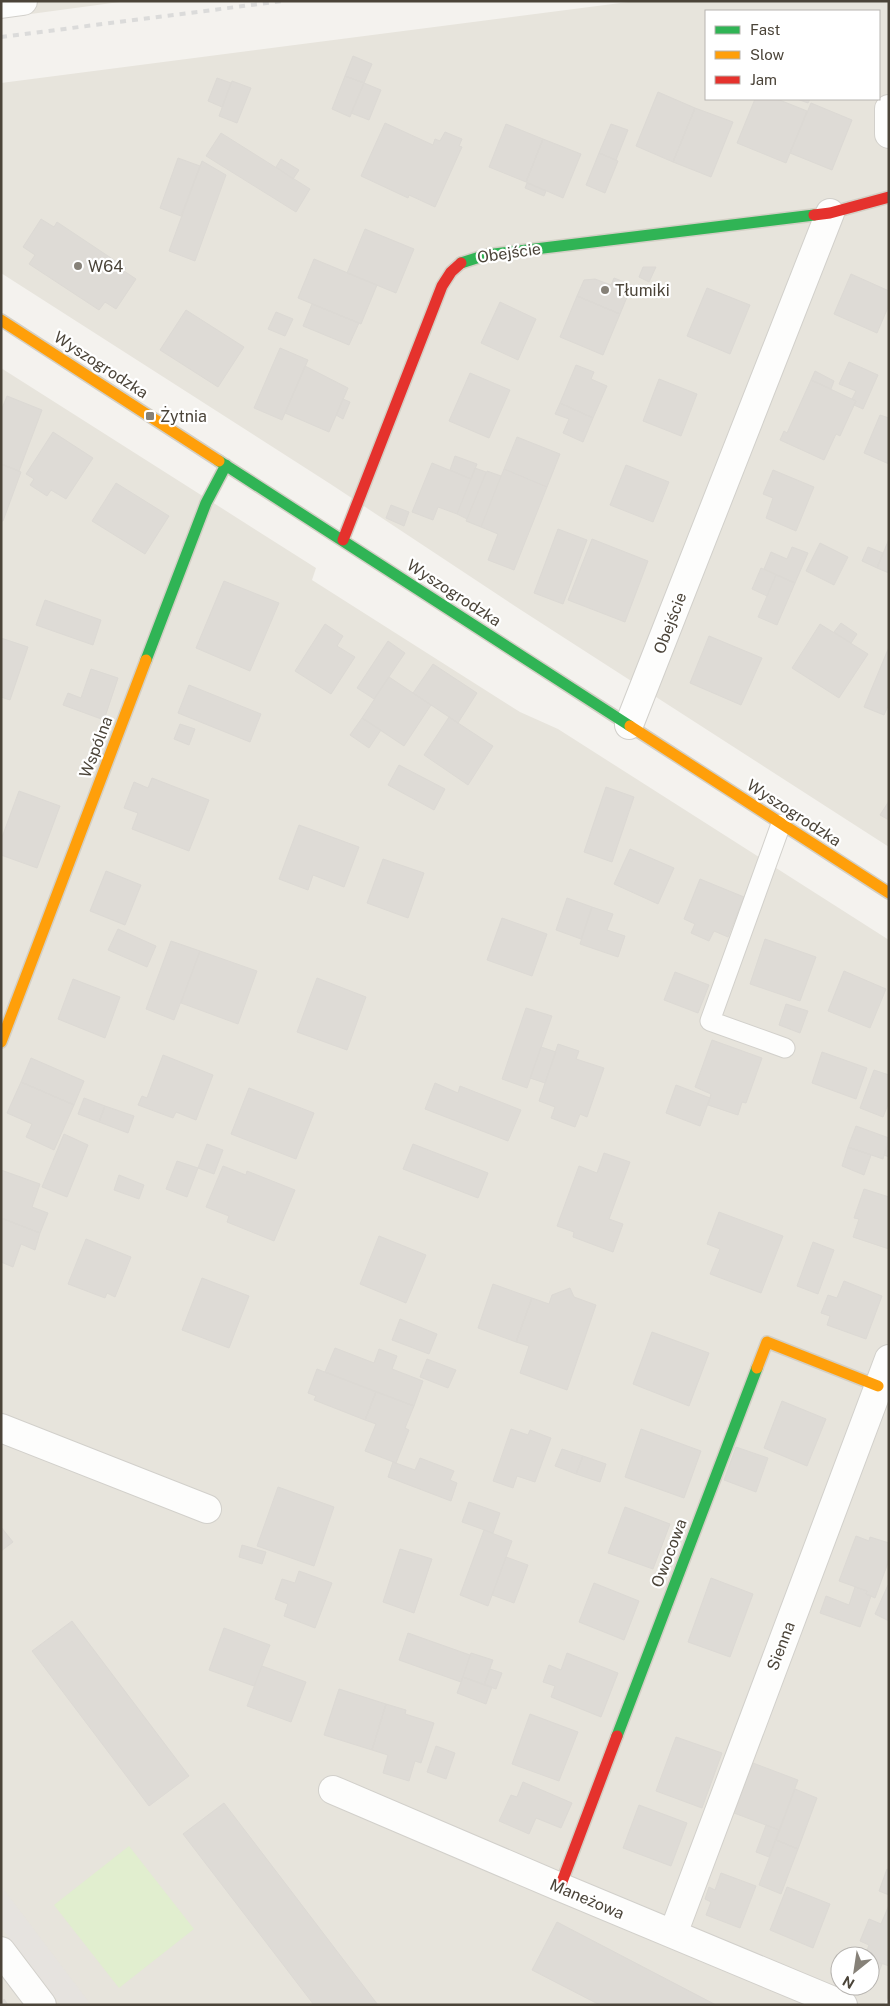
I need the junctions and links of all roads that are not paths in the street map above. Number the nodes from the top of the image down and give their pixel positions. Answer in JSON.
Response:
{"nodes":[{"id":1,"x":23,"y":1,"type":"edge"},
{"id":2,"x":1,"y":4,"type":"edge"},
{"id":3,"x":889,"y":109,"type":"edge"},
{"id":4,"x":889,"y":134,"type":"edge"},
{"id":5,"x":889,"y":197,"type":"edge"},
{"id":6,"x":830,"y":213,"type":"junction"},
{"id":7,"x":1,"y":320,"type":"edge"},
{"id":8,"x":226,"y":465,"type":"junction"},
{"id":9,"x":343,"y":540,"type":"junction"},
{"id":10,"x":629,"y":725,"type":"junction"},
{"id":11,"x":781,"y":824,"type":"junction"},
{"id":12,"x":889,"y":893,"type":"edge"},
{"id":13,"x":1,"y":1042,"type":"edge"},
{"id":14,"x":785,"y":1048,"type":"dead end"},
{"id":15,"x":889,"y":1359,"type":"edge"},
{"id":16,"x":878,"y":1386,"type":"junction"},
{"id":17,"x":1,"y":1428,"type":"edge"},
{"id":18,"x":207,"y":1509,"type":"dead end"},
{"id":19,"x":333,"y":1790,"type":"dead end"},
{"id":20,"x":560,"y":1888,"type":"junction"},
{"id":21,"x":673,"y":1934,"type":"junction"},
{"id":22,"x":1,"y":1951,"type":"edge"},
{"id":23,"x":42,"y":2005,"type":"edge"},
{"id":24,"x":843,"y":2005,"type":"edge"}],
"edges":[{"from":1,"to":2,"type":"street"},
{"from":3,"to":4,"type":"street"},
{"from":5,"to":6,"type":"street","name":"Obejście"},
{"from":6,"to":9,"type":"street","name":"Obejście"},
{"from":6,"to":10,"type":"street","name":"Obejście"},
{"from":7,"to":8,"type":"street","name":"Wyszogrodzka"},
{"from":8,"to":9,"type":"street","name":"Wyszogrodzka"},
{"from":8,"to":13,"type":"street","name":"Wspólna"},
{"from":9,"to":10,"type":"street","name":"Wyszogrodzka"},
{"from":10,"to":11,"type":"street","name":"Wyszogrodzka"},
{"from":11,"to":12,"type":"street","name":"Wyszogrodzka"},
{"from":11,"to":14,"type":"lane"},
{"from":15,"to":16,"type":"street","name":"Sienna"},
{"from":16,"to":20,"type":"street","name":"Owocowa"},
{"from":16,"to":21,"type":"street","name":"Sienna"},
{"from":17,"to":18,"type":"street"},
{"from":19,"to":20,"type":"street","name":"Maneżowa"},
{"from":20,"to":21,"type":"street","name":"Maneżowa"},
{"from":21,"to":24,"type":"street","name":"Maneżowa"},
{"from":22,"to":23,"type":"street"}]}
